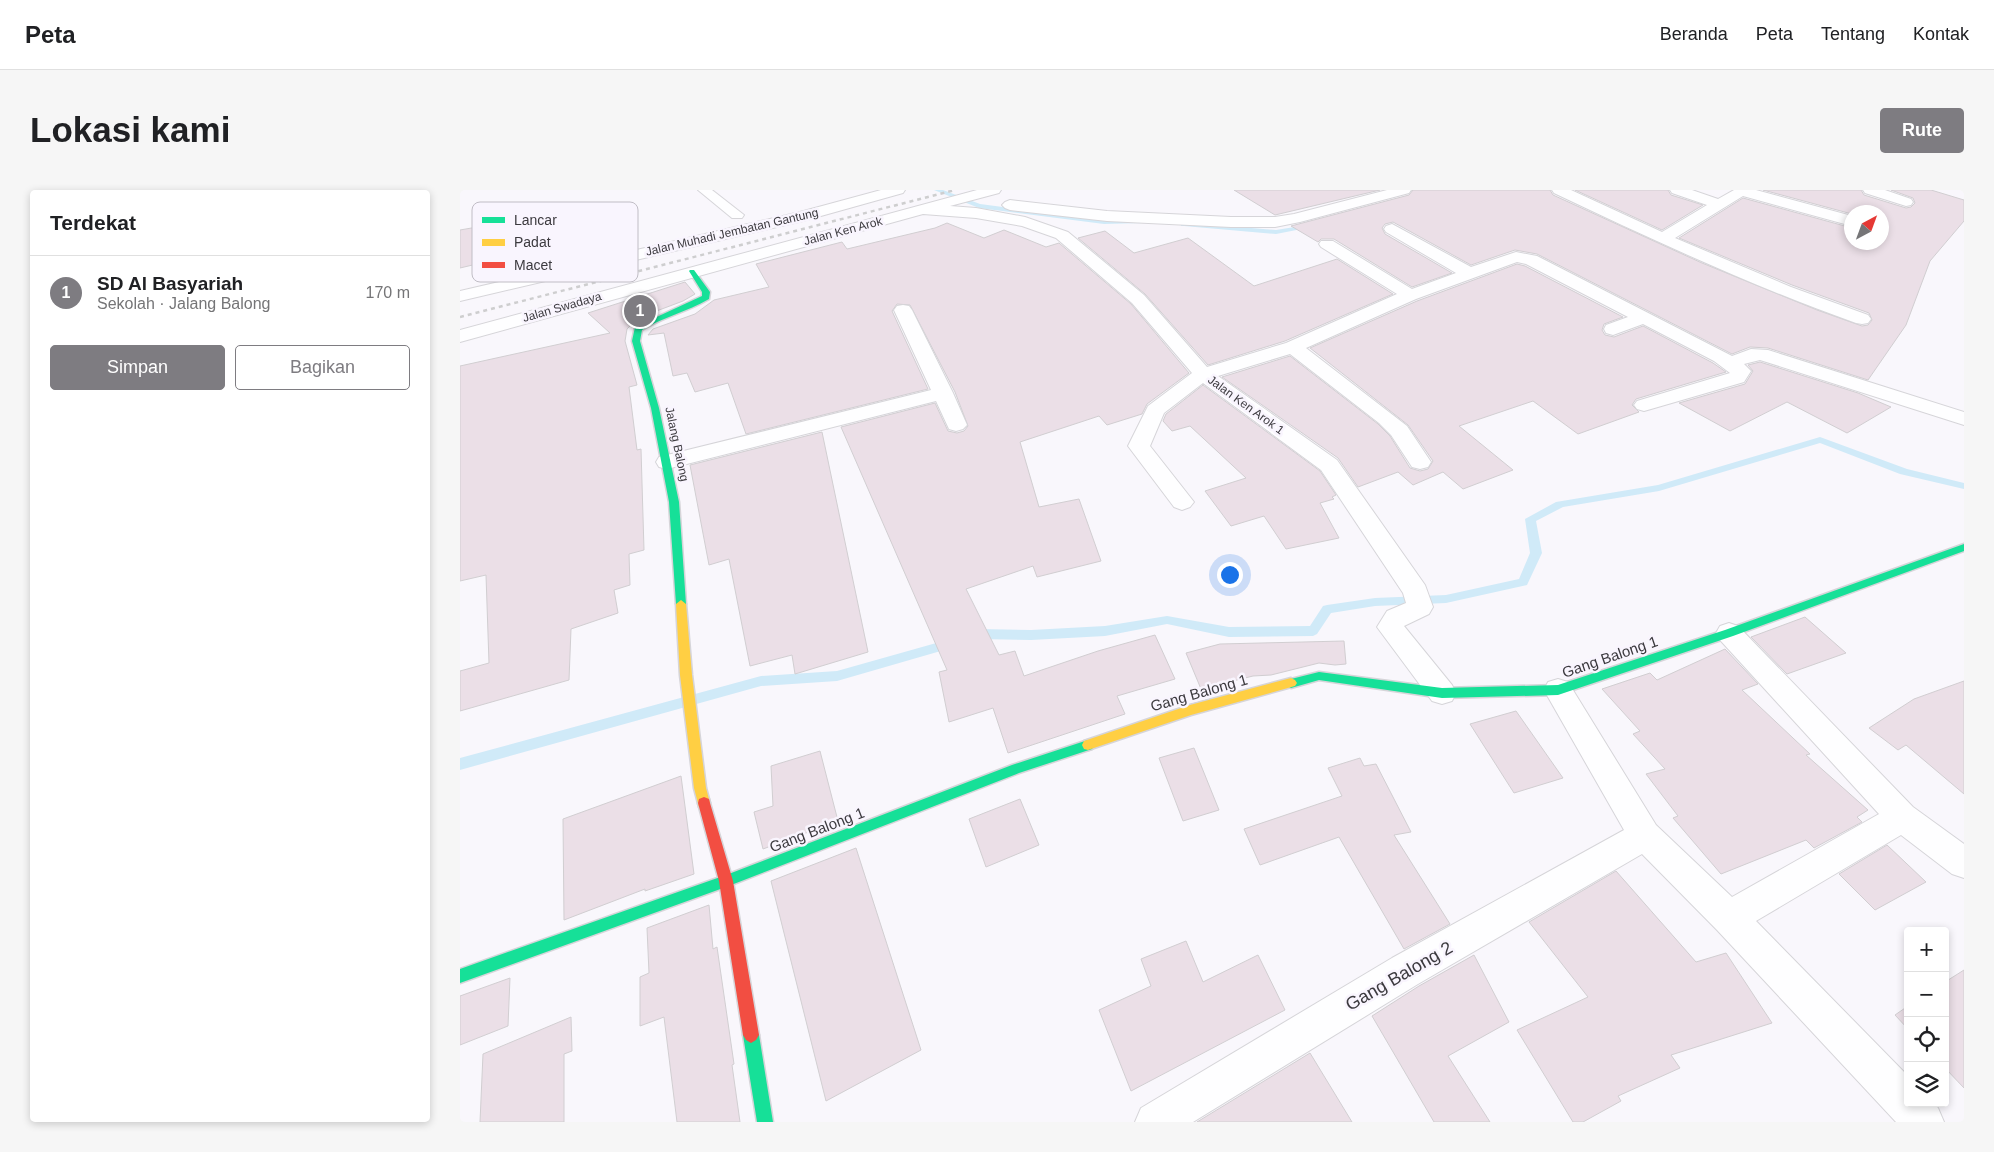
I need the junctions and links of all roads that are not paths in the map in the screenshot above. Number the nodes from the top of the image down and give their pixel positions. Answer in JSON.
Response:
{"nodes":[{"id":1,"x":704,"y":190,"type":"edge"},
{"id":2,"x":1404,"y":190,"type":"edge"},
{"id":3,"x":1559,"y":190,"type":"edge"},
{"id":4,"x":1678,"y":190,"type":"edge"},
{"id":5,"x":1870,"y":190,"type":"edge"},
{"id":6,"x":890,"y":191,"type":"edge"},
{"id":7,"x":989,"y":191,"type":"edge"},
{"id":8,"x":1767,"y":193,"type":"edge"},
{"id":9,"x":1906,"y":202,"type":"dead end"},
{"id":10,"x":1718,"y":204,"type":"junction"},
{"id":11,"x":924,"y":209,"type":"junction"},
{"id":12,"x":737,"y":215,"type":"dead end"},
{"id":13,"x":1844,"y":218,"type":"edge"},
{"id":14,"x":1392,"y":229,"type":"dead end"},
{"id":15,"x":1662,"y":239,"type":"junction"},
{"id":16,"x":1327,"y":244,"type":"dead end"},
{"id":17,"x":638,"y":254,"type":"edge"},
{"id":18,"x":692,"y":271,"type":"junction"},
{"id":19,"x":1469,"y":273,"type":"junction"},
{"id":20,"x":520,"y":282,"type":"edge"},
{"id":21,"x":1410,"y":295,"type":"junction"},
{"id":22,"x":460,"y":296,"type":"edge"},
{"id":23,"x":903,"y":310,"type":"dead end"},
{"id":24,"x":1642,"y":318,"type":"junction"},
{"id":25,"x":1862,"y":319,"type":"dead end"},
{"id":26,"x":1613,"y":329,"type":"dead end"},
{"id":27,"x":460,"y":336,"type":"edge"},
{"id":28,"x":1293,"y":347,"type":"junction"},
{"id":29,"x":1731,"y":363,"type":"junction"},
{"id":30,"x":1203,"y":374,"type":"junction"},
{"id":31,"x":942,"y":393,"type":"junction"},
{"id":32,"x":1644,"y":405,"type":"dead end"},
{"id":33,"x":1964,"y":420,"type":"edge"},
{"id":34,"x":956,"y":425,"type":"dead end"},
{"id":35,"x":667,"y":462,"type":"junction"},
{"id":36,"x":1420,"y":462,"type":"dead end"},
{"id":37,"x":1182,"y":502,"type":"dead end"},
{"id":38,"x":1964,"y":548,"type":"edge"},
{"id":39,"x":1729,"y":633,"type":"junction"},
{"id":40,"x":1558,"y":690,"type":"junction"},
{"id":41,"x":1442,"y":693,"type":"junction"},
{"id":42,"x":1902,"y":817,"type":"junction"},
{"id":43,"x":1645,"y":835,"type":"junction"},
{"id":44,"x":1964,"y":863,"type":"edge"},
{"id":45,"x":726,"y":881,"type":"junction"},
{"id":46,"x":1729,"y":918,"type":"junction"},
{"id":47,"x":460,"y":976,"type":"edge"},
{"id":48,"x":765,"y":1122,"type":"edge"},
{"id":49,"x":1155,"y":1122,"type":"edge"},
{"id":50,"x":1924,"y":1122,"type":"edge"}],
"edges":[{"from":1,"to":12,"type":"lane"},
{"from":2,"to":7,"type":"street"},
{"from":3,"to":15,"type":"street"},
{"from":4,"to":10,"type":"street"},
{"from":5,"to":9,"type":"street"},
{"from":6,"to":17,"type":"street","name":"Jalan Muhadi Jembatan Gantung"},
{"from":7,"to":11,"type":"street","name":"Jalan Ken Arok"},
{"from":8,"to":10,"type":"street"},
{"from":8,"to":13,"type":"street"},
{"from":10,"to":15,"type":"street"},
{"from":11,"to":18,"type":"street","name":"Jalan Ken Arok"},
{"from":11,"to":30,"type":"street","name":"Jalan Ken Arok 1"},
{"from":14,"to":19,"type":"street"},
{"from":15,"to":25,"type":"street"},
{"from":16,"to":21,"type":"street"},
{"from":18,"to":27,"type":"street","name":"Jalan Swadaya"},
{"from":18,"to":35,"type":"street","name":"Jalang Balong"},
{"from":19,"to":21,"type":"street"},
{"from":19,"to":24,"type":"street"},
{"from":20,"to":22,"type":"street","name":"Jalan Muhadi Jembatan Gantung"},
{"from":21,"to":28,"type":"street"},
{"from":23,"to":31,"type":"street"},
{"from":24,"to":26,"type":"street"},
{"from":24,"to":29,"type":"street"},
{"from":28,"to":30,"type":"street"},
{"from":28,"to":36,"type":"street"},
{"from":29,"to":32,"type":"street"},
{"from":29,"to":33,"type":"street"},
{"from":30,"to":37,"type":"street"},
{"from":30,"to":41,"type":"street","name":"Jalan Ken Arok 1"},
{"from":31,"to":34,"type":"street"},
{"from":31,"to":35,"type":"street"},
{"from":35,"to":45,"type":"street","name":"Jalang Balong"},
{"from":38,"to":39,"type":"street","name":"Gang Balong 1"},
{"from":39,"to":40,"type":"street","name":"Gang Balong 1"},
{"from":39,"to":42,"type":"street"},
{"from":40,"to":41,"type":"street","name":"Gang Balong 1"},
{"from":40,"to":43,"type":"street"},
{"from":41,"to":45,"type":"street","name":"Gang Balong 1"},
{"from":42,"to":44,"type":"street"},
{"from":42,"to":46,"type":"street"},
{"from":43,"to":46,"type":"street"},
{"from":43,"to":49,"type":"street","name":"Gang Balong 2"},
{"from":45,"to":47,"type":"street","name":"Gang Balong 1"},
{"from":45,"to":48,"type":"street","name":"Jalang Balong"},
{"from":46,"to":50,"type":"street"}]}
